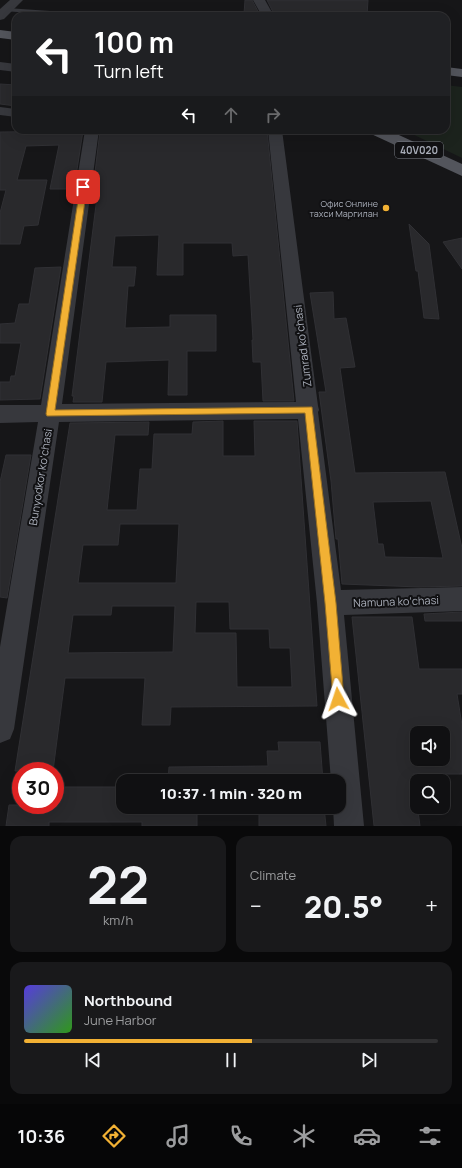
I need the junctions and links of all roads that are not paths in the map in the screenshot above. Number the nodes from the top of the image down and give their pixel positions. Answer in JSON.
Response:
{"nodes":[{"id":1,"x":16,"y":0,"type":"edge"},
{"id":2,"x":259,"y":0,"type":"edge"},
{"id":3,"x":266,"y":12,"type":"edge"},
{"id":4,"x":2,"y":15,"type":"edge"},
{"id":5,"x":12,"y":15,"type":"edge"},
{"id":6,"x":12,"y":22,"type":"edge"},
{"id":7,"x":0,"y":34,"type":"edge"},
{"id":8,"x":12,"y":36,"type":"edge"},
{"id":9,"x":0,"y":66,"type":"edge"},
{"id":10,"x":12,"y":68,"type":"edge"},
{"id":11,"x":450,"y":72,"type":"edge"},
{"id":12,"x":462,"y":73,"type":"edge"},
{"id":13,"x":0,"y":111,"type":"edge"},
{"id":14,"x":12,"y":112,"type":"edge"},
{"id":15,"x":91,"y":134,"type":"edge"},
{"id":16,"x":275,"y":134,"type":"edge"},
{"id":17,"x":384,"y":134,"type":"edge"},
{"id":18,"x":462,"y":171,"type":"edge"},
{"id":19,"x":309,"y":410,"type":"junction"},
{"id":20,"x":0,"y":414,"type":"edge"},
{"id":21,"x":50,"y":414,"type":"junction"},
{"id":22,"x":462,"y":599,"type":"edge"},
{"id":23,"x":330,"y":603,"type":"junction"},
{"id":24,"x":0,"y":729,"type":"edge"},
{"id":25,"x":350,"y":826,"type":"edge"}],
"edges":[{"from":1,"to":4,"type":"street"},
{"from":2,"to":3,"type":"street"},
{"from":4,"to":5,"type":"lane"},
{"from":4,"to":6,"type":"main road"},
{"from":7,"to":8,"type":"main road"},
{"from":9,"to":10,"type":"street"},
{"from":11,"to":12,"type":"main road"},
{"from":13,"to":14,"type":"street"},
{"from":15,"to":21,"type":"street","name":"Bunyodkor koʻchasi"},
{"from":16,"to":19,"type":"street","name":"Zumrad koʻchasi"},
{"from":17,"to":18,"type":"main road","number":"40V020"},
{"from":19,"to":21,"type":"street"},
{"from":19,"to":23,"type":"street","name":"Zumrad koʻchasi"},
{"from":20,"to":21,"type":"street"},
{"from":21,"to":24,"type":"street","name":"Bunyodkor koʻchasi"},
{"from":22,"to":23,"type":"street","name":"Namuna koʻchasi"},
{"from":23,"to":25,"type":"street","name":"Zumrad koʻchasi"}]}
